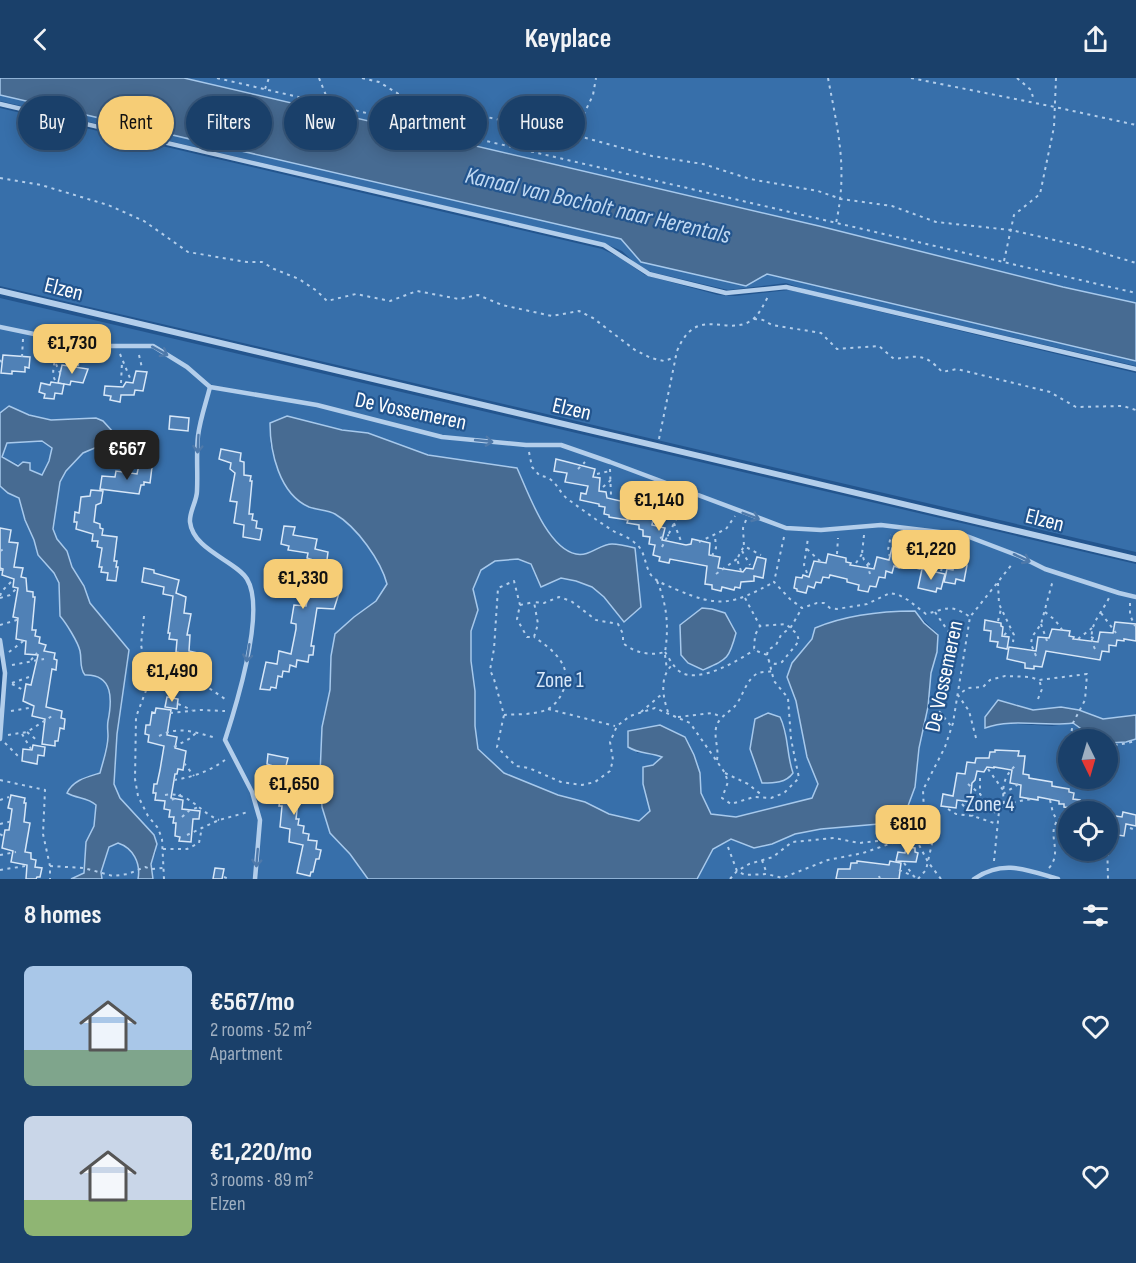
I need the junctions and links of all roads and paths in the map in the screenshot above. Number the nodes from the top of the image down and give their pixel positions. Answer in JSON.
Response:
{"nodes":[{"id":1,"x":217,"y":78,"type":"edge"},
{"id":2,"x":269,"y":78,"type":"edge"},
{"id":3,"x":319,"y":78,"type":"edge"},
{"id":4,"x":362,"y":78,"type":"edge"},
{"id":5,"x":596,"y":78,"type":"edge"},
{"id":6,"x":828,"y":78,"type":"edge"},
{"id":7,"x":911,"y":78,"type":"edge"},
{"id":8,"x":1017,"y":78,"type":"edge"},
{"id":9,"x":1056,"y":78,"type":"edge"},
{"id":10,"x":265,"y":89,"type":"junction"},
{"id":11,"x":295,"y":96,"type":"edge"},
{"id":12,"x":326,"y":96,"type":"edge"},
{"id":13,"x":1034,"y":102,"type":"junction"},
{"id":14,"x":0,"y":104,"type":"edge"},
{"id":15,"x":1055,"y":107,"type":"junction"},
{"id":16,"x":357,"y":111,"type":"edge"},
{"id":17,"x":585,"y":112,"type":"edge"},
{"id":18,"x":499,"y":120,"type":"edge"},
{"id":19,"x":1136,"y":125,"type":"edge"},
{"id":20,"x":585,"y":138,"type":"edge"},
{"id":21,"x":0,"y":178,"type":"edge"},
{"id":22,"x":841,"y":199,"type":"junction"},
{"id":23,"x":836,"y":223,"type":"junction"},
{"id":24,"x":1011,"y":230,"type":"junction"},
{"id":25,"x":1003,"y":262,"type":"junction"},
{"id":26,"x":1136,"y":263,"type":"edge"},
{"id":27,"x":776,"y":288,"type":"junction"},
{"id":28,"x":0,"y":291,"type":"edge"},
{"id":29,"x":1136,"y":292,"type":"edge"},
{"id":30,"x":754,"y":319,"type":"junction"},
{"id":31,"x":0,"y":327,"type":"edge"},
{"id":32,"x":22,"y":331,"type":"junction"},
{"id":33,"x":58,"y":338,"type":"junction"},
{"id":34,"x":81,"y":343,"type":"junction"},
{"id":35,"x":117,"y":346,"type":"junction"},
{"id":36,"x":138,"y":346,"type":"junction"},
{"id":37,"x":22,"y":357,"type":"dead end"},
{"id":38,"x":676,"y":357,"type":"junction"},
{"id":39,"x":0,"y":360,"type":"edge"},
{"id":40,"x":122,"y":362,"type":"junction"},
{"id":41,"x":4,"y":364,"type":"dead end"},
{"id":42,"x":56,"y":364,"type":"junction"},
{"id":43,"x":78,"y":366,"type":"dead end"},
{"id":44,"x":142,"y":368,"type":"dead end"},
{"id":45,"x":1136,"y":369,"type":"edge"},
{"id":46,"x":61,"y":375,"type":"dead end"},
{"id":47,"x":130,"y":378,"type":"dead end"},
{"id":48,"x":55,"y":380,"type":"dead end"},
{"id":49,"x":121,"y":383,"type":"dead end"},
{"id":50,"x":210,"y":387,"type":"junction"},
{"id":51,"x":1136,"y":410,"type":"edge"},
{"id":52,"x":528,"y":445,"type":"junction"},
{"id":53,"x":657,"y":446,"type":"junction"},
{"id":54,"x":610,"y":462,"type":"junction"},
{"id":55,"x":610,"y":471,"type":"junction"},
{"id":56,"x":597,"y":474,"type":"dead end"},
{"id":57,"x":611,"y":480,"type":"junction"},
{"id":58,"x":658,"y":480,"type":"junction"},
{"id":59,"x":603,"y":487,"type":"dead end"},
{"id":60,"x":690,"y":492,"type":"junction"},
{"id":61,"x":610,"y":496,"type":"dead end"},
{"id":62,"x":636,"y":508,"type":"dead end"},
{"id":63,"x":738,"y":511,"type":"junction"},
{"id":64,"x":747,"y":514,"type":"junction"},
{"id":65,"x":677,"y":517,"type":"junction"},
{"id":66,"x":652,"y":522,"type":"dead end"},
{"id":67,"x":674,"y":523,"type":"junction"},
{"id":68,"x":892,"y":526,"type":"junction"},
{"id":69,"x":865,"y":527,"type":"junction"},
{"id":70,"x":786,"y":528,"type":"junction"},
{"id":71,"x":912,"y":528,"type":"junction"},
{"id":72,"x":809,"y":529,"type":"junction"},
{"id":73,"x":838,"y":529,"type":"junction"},
{"id":74,"x":945,"y":532,"type":"junction"},
{"id":75,"x":669,"y":535,"type":"junction"},
{"id":76,"x":715,"y":536,"type":"junction"},
{"id":77,"x":660,"y":538,"type":"dead end"},
{"id":78,"x":681,"y":541,"type":"dead end"},
{"id":79,"x":699,"y":542,"type":"dead end"},
{"id":80,"x":744,"y":546,"type":"junction"},
{"id":81,"x":662,"y":547,"type":"dead end"},
{"id":82,"x":807,"y":549,"type":"junction"},
{"id":83,"x":742,"y":551,"type":"junction"},
{"id":84,"x":910,"y":552,"type":"dead end"},
{"id":85,"x":837,"y":554,"type":"dead end"},
{"id":86,"x":862,"y":554,"type":"junction"},
{"id":87,"x":761,"y":555,"type":"dead end"},
{"id":88,"x":712,"y":556,"type":"dead end"},
{"id":89,"x":1019,"y":556,"type":"junction"},
{"id":90,"x":890,"y":557,"type":"dead end"},
{"id":91,"x":945,"y":557,"type":"junction"},
{"id":92,"x":963,"y":557,"type":"dead end"},
{"id":93,"x":737,"y":559,"type":"junction"},
{"id":94,"x":1136,"y":559,"type":"edge"},
{"id":95,"x":822,"y":564,"type":"dead end"},
{"id":96,"x":856,"y":564,"type":"dead end"},
{"id":97,"x":867,"y":564,"type":"junction"},
{"id":98,"x":750,"y":565,"type":"dead end"},
{"id":99,"x":874,"y":568,"type":"dead end"},
{"id":100,"x":952,"y":568,"type":"dead end"},
{"id":101,"x":741,"y":571,"type":"dead end"},
{"id":102,"x":941,"y":571,"type":"dead end"},
{"id":103,"x":1056,"y":572,"type":"junction"},
{"id":104,"x":807,"y":573,"type":"dead end"},
{"id":105,"x":716,"y":574,"type":"dead end"},
{"id":106,"x":870,"y":574,"type":"dead end"},
{"id":107,"x":13,"y":580,"type":"dead end"},
{"id":108,"x":657,"y":581,"type":"junction"},
{"id":109,"x":774,"y":582,"type":"junction"},
{"id":110,"x":998,"y":582,"type":"junction"},
{"id":111,"x":16,"y":589,"type":"dead end"},
{"id":112,"x":1112,"y":591,"type":"junction"},
{"id":113,"x":1133,"y":596,"type":"edge"},
{"id":114,"x":0,"y":597,"type":"edge"},
{"id":115,"x":745,"y":598,"type":"junction"},
{"id":116,"x":534,"y":602,"type":"junction"},
{"id":117,"x":520,"y":605,"type":"junction"},
{"id":118,"x":802,"y":609,"type":"junction"},
{"id":119,"x":1001,"y":609,"type":"junction"},
{"id":120,"x":935,"y":612,"type":"junction"},
{"id":121,"x":1045,"y":612,"type":"junction"},
{"id":122,"x":1100,"y":612,"type":"junction"},
{"id":123,"x":144,"y":616,"type":"dead end"},
{"id":124,"x":970,"y":617,"type":"junction"},
{"id":125,"x":20,"y":620,"type":"dead end"},
{"id":126,"x":998,"y":621,"type":"dead end"},
{"id":127,"x":1041,"y":624,"type":"junction"},
{"id":128,"x":0,"y":625,"type":"edge"},
{"id":129,"x":760,"y":626,"type":"junction"},
{"id":130,"x":1135,"y":626,"type":"edge"},
{"id":131,"x":791,"y":627,"type":"junction"},
{"id":132,"x":1092,"y":628,"type":"junction"},
{"id":133,"x":1010,"y":630,"type":"junction"},
{"id":134,"x":1063,"y":631,"type":"dead end"},
{"id":135,"x":1116,"y":633,"type":"dead end"},
{"id":136,"x":1004,"y":635,"type":"dead end"},
{"id":137,"x":534,"y":637,"type":"junction"},
{"id":138,"x":1091,"y":637,"type":"junction"},
{"id":139,"x":26,"y":639,"type":"dead end"},
{"id":140,"x":1078,"y":639,"type":"dead end"},
{"id":141,"x":0,"y":640,"type":"edge"},
{"id":142,"x":1047,"y":641,"type":"dead end"},
{"id":143,"x":1099,"y":641,"type":"dead end"},
{"id":144,"x":1013,"y":642,"type":"dead end"},
{"id":145,"x":1095,"y":649,"type":"dead end"},
{"id":146,"x":754,"y":650,"type":"junction"},
{"id":147,"x":664,"y":652,"type":"junction"},
{"id":148,"x":37,"y":653,"type":"dead end"},
{"id":149,"x":3,"y":654,"type":"junction"},
{"id":150,"x":767,"y":655,"type":"junction"},
{"id":151,"x":1036,"y":656,"type":"dead end"},
{"id":152,"x":44,"y":659,"type":"dead end"},
{"id":153,"x":31,"y":661,"type":"junction"},
{"id":154,"x":769,"y":661,"type":"junction"},
{"id":155,"x":673,"y":664,"type":"junction"},
{"id":156,"x":4,"y":667,"type":"junction"},
{"id":157,"x":146,"y":668,"type":"junction"},
{"id":158,"x":667,"y":670,"type":"junction"},
{"id":159,"x":772,"y":671,"type":"junction"},
{"id":160,"x":32,"y":675,"type":"dead end"},
{"id":161,"x":1039,"y":680,"type":"junction"},
{"id":162,"x":12,"y":683,"type":"junction"},
{"id":163,"x":5,"y":686,"type":"junction"},
{"id":164,"x":25,"y":691,"type":"dead end"},
{"id":165,"x":662,"y":694,"type":"junction"},
{"id":166,"x":958,"y":695,"type":"junction"},
{"id":167,"x":1038,"y":699,"type":"dead end"},
{"id":168,"x":178,"y":704,"type":"dead end"},
{"id":169,"x":34,"y":707,"type":"dead end"},
{"id":170,"x":235,"y":709,"type":"junction"},
{"id":171,"x":548,"y":709,"type":"junction"},
{"id":172,"x":193,"y":711,"type":"junction"},
{"id":173,"x":3,"y":712,"type":"junction"},
{"id":174,"x":668,"y":712,"type":"junction"},
{"id":175,"x":170,"y":713,"type":"dead end"},
{"id":176,"x":639,"y":713,"type":"junction"},
{"id":177,"x":504,"y":715,"type":"junction"},
{"id":178,"x":52,"y":716,"type":"dead end"},
{"id":179,"x":678,"y":717,"type":"junction"},
{"id":180,"x":722,"y":717,"type":"junction"},
{"id":181,"x":617,"y":726,"type":"junction"},
{"id":182,"x":952,"y":727,"type":"junction"},
{"id":183,"x":1072,"y":729,"type":"edge"},
{"id":184,"x":27,"y":732,"type":"junction"},
{"id":185,"x":196,"y":733,"type":"junction"},
{"id":186,"x":21,"y":734,"type":"junction"},
{"id":187,"x":159,"y":736,"type":"dead end"},
{"id":188,"x":0,"y":738,"type":"edge"},
{"id":189,"x":976,"y":738,"type":"dead end"},
{"id":190,"x":225,"y":740,"type":"junction"},
{"id":191,"x":38,"y":741,"type":"dead end"},
{"id":192,"x":1136,"y":741,"type":"edge"},
{"id":193,"x":1118,"y":745,"type":"edge"},
{"id":194,"x":174,"y":747,"type":"dead end"},
{"id":195,"x":31,"y":750,"type":"dead end"},
{"id":196,"x":232,"y":754,"type":"junction"},
{"id":197,"x":18,"y":756,"type":"dead end"},
{"id":198,"x":717,"y":762,"type":"junction"},
{"id":199,"x":184,"y":763,"type":"dead end"},
{"id":200,"x":1015,"y":766,"type":"dead end"},
{"id":201,"x":988,"y":769,"type":"dead end"},
{"id":202,"x":725,"y":773,"type":"junction"},
{"id":203,"x":194,"y":776,"type":"junction"},
{"id":204,"x":980,"y":778,"type":"dead end"},
{"id":205,"x":0,"y":780,"type":"edge"},
{"id":206,"x":174,"y":780,"type":"dead end"},
{"id":207,"x":1020,"y":783,"type":"dead end"},
{"id":208,"x":968,"y":784,"type":"dead end"},
{"id":209,"x":1003,"y":790,"type":"junction"},
{"id":210,"x":182,"y":794,"type":"junction"},
{"id":211,"x":980,"y":794,"type":"junction"},
{"id":212,"x":1003,"y":794,"type":"junction"},
{"id":213,"x":165,"y":795,"type":"dead end"},
{"id":214,"x":9,"y":797,"type":"dead end"},
{"id":215,"x":764,"y":797,"type":"junction"},
{"id":216,"x":1031,"y":799,"type":"dead end"},
{"id":217,"x":0,"y":800,"type":"edge"},
{"id":218,"x":172,"y":800,"type":"dead end"},
{"id":219,"x":1050,"y":800,"type":"dead end"},
{"id":220,"x":962,"y":804,"type":"dead end"},
{"id":221,"x":1004,"y":804,"type":"junction"},
{"id":222,"x":199,"y":807,"type":"junction"},
{"id":223,"x":924,"y":807,"type":"junction"},
{"id":224,"x":948,"y":809,"type":"dead end"},
{"id":225,"x":257,"y":810,"type":"junction"},
{"id":226,"x":973,"y":816,"type":"junction"},
{"id":227,"x":998,"y":816,"type":"junction"},
{"id":228,"x":182,"y":817,"type":"dead end"},
{"id":229,"x":219,"y":820,"type":"junction"},
{"id":230,"x":1057,"y":820,"type":"joint"},
{"id":231,"x":13,"y":821,"type":"dead end"},
{"id":232,"x":0,"y":824,"type":"edge"},
{"id":233,"x":997,"y":824,"type":"junction"},
{"id":234,"x":202,"y":827,"type":"junction"},
{"id":235,"x":1130,"y":828,"type":"dead end"},
{"id":236,"x":1136,"y":830,"type":"edge"},
{"id":237,"x":931,"y":833,"type":"junction"},
{"id":238,"x":188,"y":835,"type":"dead end"},
{"id":239,"x":904,"y":839,"type":"junction"},
{"id":240,"x":728,"y":847,"type":"dead end"},
{"id":241,"x":163,"y":849,"type":"junction"},
{"id":242,"x":15,"y":852,"type":"dead end"},
{"id":243,"x":0,"y":855,"type":"edge"},
{"id":244,"x":762,"y":860,"type":"junction"},
{"id":245,"x":1108,"y":861,"type":"edge"},
{"id":246,"x":928,"y":862,"type":"junction"},
{"id":247,"x":904,"y":863,"type":"dead end"},
{"id":248,"x":25,"y":866,"type":"dead end"},
{"id":249,"x":50,"y":866,"type":"junction"},
{"id":250,"x":163,"y":868,"type":"junction"},
{"id":251,"x":995,"y":868,"type":"junction"},
{"id":252,"x":0,"y":870,"type":"edge"},
{"id":253,"x":899,"y":870,"type":"dead end"},
{"id":254,"x":737,"y":871,"type":"junction"},
{"id":255,"x":768,"y":874,"type":"junction"},
{"id":256,"x":1043,"y":875,"type":"junction"},
{"id":257,"x":912,"y":876,"type":"junction"},
{"id":258,"x":224,"y":877,"type":"dead end"},
{"id":259,"x":782,"y":878,"type":"edge"},
{"id":260,"x":50,"y":879,"type":"edge"},
{"id":261,"x":164,"y":879,"type":"edge"},
{"id":262,"x":229,"y":879,"type":"edge"},
{"id":263,"x":255,"y":879,"type":"edge"},
{"id":264,"x":730,"y":879,"type":"edge"},
{"id":265,"x":917,"y":879,"type":"edge"},
{"id":266,"x":941,"y":879,"type":"edge"},
{"id":267,"x":974,"y":879,"type":"edge"},
{"id":268,"x":1058,"y":879,"type":"edge"},
{"id":269,"x":1108,"y":879,"type":"edge"}],
"edges":[{"from":1,"to":10,"type":"path"},
{"from":2,"to":10,"type":"path"},
{"from":3,"to":12,"type":"path"},
{"from":4,"to":18,"type":"path"},
{"from":5,"to":17,"type":"path"},
{"from":6,"to":22,"type":"path"},
{"from":7,"to":13,"type":"path"},
{"from":8,"to":13,"type":"path"},
{"from":9,"to":15,"type":"path"},
{"from":10,"to":11,"type":"path"},
{"from":13,"to":15,"type":"path"},
{"from":14,"to":27,"type":"lane"},
{"from":15,"to":19,"type":"path"},
{"from":15,"to":24,"type":"path"},
{"from":16,"to":23,"type":"path"},
{"from":20,"to":22,"type":"path"},
{"from":21,"to":38,"type":"path"},
{"from":22,"to":23,"type":"path"},
{"from":22,"to":24,"type":"path"},
{"from":23,"to":25,"type":"path"},
{"from":24,"to":25,"type":"path"},
{"from":24,"to":26,"type":"path"},
{"from":25,"to":29,"type":"path"},
{"from":27,"to":30,"type":"path"},
{"from":27,"to":45,"type":"lane"},
{"from":28,"to":53,"type":"street","name":"Elzen"},
{"from":30,"to":38,"type":"path"},
{"from":30,"to":51,"type":"path"},
{"from":31,"to":32,"type":"lane"},
{"from":32,"to":33,"type":"lane"},
{"from":32,"to":37,"type":"path"},
{"from":33,"to":34,"type":"lane"},
{"from":33,"to":42,"type":"path"},
{"from":34,"to":35,"type":"lane"},
{"from":34,"to":43,"type":"path"},
{"from":35,"to":36,"type":"lane"},
{"from":35,"to":40,"type":"path"},
{"from":36,"to":44,"type":"path"},
{"from":36,"to":50,"type":"lane","one_way":true},
{"from":38,"to":53,"type":"path"},
{"from":39,"to":41,"type":"path"},
{"from":40,"to":47,"type":"path"},
{"from":40,"to":49,"type":"path"},
{"from":42,"to":46,"type":"path"},
{"from":42,"to":48,"type":"path"},
{"from":50,"to":52,"type":"lane","name":"De Vossemeren","one_way":true},
{"from":50,"to":170,"type":"lane","one_way":true},
{"from":52,"to":54,"type":"lane","name":"De Vossemeren"},
{"from":52,"to":108,"type":"path"},
{"from":53,"to":94,"type":"street","name":"Elzen"},
{"from":54,"to":55,"type":"path"},
{"from":54,"to":58,"type":"lane","name":"De Vossemeren"},
{"from":55,"to":56,"type":"path"},
{"from":55,"to":57,"type":"path"},
{"from":57,"to":59,"type":"path"},
{"from":57,"to":61,"type":"path"},
{"from":58,"to":60,"type":"lane","name":"De Vossemeren"},
{"from":58,"to":62,"type":"path"},
{"from":60,"to":63,"type":"lane","name":"De Vossemeren"},
{"from":60,"to":65,"type":"path"},
{"from":63,"to":64,"type":"lane","name":"De Vossemeren"},
{"from":63,"to":76,"type":"path"},
{"from":64,"to":70,"type":"lane","name":"De Vossemeren","one_way":true},
{"from":64,"to":80,"type":"path"},
{"from":65,"to":66,"type":"path"},
{"from":65,"to":67,"type":"path"},
{"from":67,"to":75,"type":"path"},
{"from":67,"to":78,"type":"path"},
{"from":68,"to":69,"type":"lane","name":"De Vossemeren"},
{"from":68,"to":71,"type":"lane","name":"De Vossemeren"},
{"from":68,"to":90,"type":"path"},
{"from":69,"to":73,"type":"lane","name":"De Vossemeren"},
{"from":69,"to":86,"type":"path"},
{"from":70,"to":72,"type":"lane","name":"De Vossemeren"},
{"from":70,"to":109,"type":"path"},
{"from":71,"to":74,"type":"lane","name":"De Vossemeren"},
{"from":71,"to":84,"type":"path"},
{"from":72,"to":73,"type":"lane","name":"De Vossemeren"},
{"from":72,"to":82,"type":"path"},
{"from":73,"to":85,"type":"path"},
{"from":74,"to":89,"type":"lane","name":"De Vossemeren"},
{"from":74,"to":91,"type":"path"},
{"from":75,"to":77,"type":"path"},
{"from":75,"to":81,"type":"path"},
{"from":76,"to":79,"type":"path"},
{"from":76,"to":88,"type":"path"},
{"from":80,"to":83,"type":"path"},
{"from":80,"to":87,"type":"path"},
{"from":82,"to":95,"type":"path"},
{"from":82,"to":104,"type":"path"},
{"from":83,"to":93,"type":"path"},
{"from":83,"to":98,"type":"path"},
{"from":86,"to":96,"type":"path"},
{"from":86,"to":97,"type":"path"},
{"from":89,"to":103,"type":"lane","name":"De Vossemeren","one_way":true},
{"from":89,"to":110,"type":"path","name":"De Vossemeren"},
{"from":91,"to":92,"type":"path"},
{"from":91,"to":100,"type":"path"},
{"from":91,"to":102,"type":"path"},
{"from":93,"to":101,"type":"path"},
{"from":93,"to":105,"type":"path"},
{"from":97,"to":99,"type":"path"},
{"from":97,"to":106,"type":"path"},
{"from":103,"to":112,"type":"lane","name":"De Vossemeren"},
{"from":103,"to":121,"type":"path"},
{"from":107,"to":114,"type":"path"},
{"from":108,"to":115,"type":"path"},
{"from":108,"to":147,"type":"path"},
{"from":109,"to":115,"type":"path"},
{"from":109,"to":118,"type":"path"},
{"from":110,"to":119,"type":"path"},
{"from":110,"to":124,"type":"path","name":"De Vossemeren"},
{"from":111,"to":114,"type":"path"},
{"from":112,"to":113,"type":"lane","name":"De Vossemeren"},
{"from":112,"to":122,"type":"path"},
{"from":113,"to":130,"type":"path"},
{"from":115,"to":129,"type":"path"},
{"from":116,"to":117,"type":"path"},
{"from":116,"to":137,"type":"path"},
{"from":116,"to":147,"type":"path"},
{"from":117,"to":137,"type":"path"},
{"from":117,"to":177,"type":"path"},
{"from":118,"to":120,"type":"path"},
{"from":118,"to":131,"type":"path"},
{"from":119,"to":126,"type":"path"},
{"from":119,"to":133,"type":"path"},
{"from":120,"to":124,"type":"path"},
{"from":120,"to":182,"type":"path"},
{"from":121,"to":127,"type":"path"},
{"from":121,"to":134,"type":"path"},
{"from":122,"to":132,"type":"path"},
{"from":122,"to":135,"type":"path"},
{"from":123,"to":157,"type":"path"},
{"from":124,"to":166,"type":"path","name":"De Vossemeren"},
{"from":125,"to":128,"type":"path"},
{"from":127,"to":142,"type":"path"},
{"from":127,"to":151,"type":"path"},
{"from":129,"to":131,"type":"path"},
{"from":129,"to":146,"type":"path"},
{"from":131,"to":150,"type":"path"},
{"from":131,"to":154,"type":"path"},
{"from":132,"to":138,"type":"path"},
{"from":132,"to":140,"type":"path"},
{"from":133,"to":136,"type":"path"},
{"from":133,"to":144,"type":"path"},
{"from":137,"to":171,"type":"path"},
{"from":138,"to":143,"type":"path"},
{"from":138,"to":145,"type":"path"},
{"from":139,"to":149,"type":"path"},
{"from":141,"to":149,"type":"lane"},
{"from":146,"to":150,"type":"path"},
{"from":146,"to":155,"type":"path"},
{"from":147,"to":155,"type":"path"},
{"from":147,"to":158,"type":"path"},
{"from":148,"to":153,"type":"path"},
{"from":149,"to":156,"type":"lane"},
{"from":150,"to":154,"type":"path"},
{"from":152,"to":153,"type":"path"},
{"from":153,"to":156,"type":"path"},
{"from":154,"to":159,"type":"path"},
{"from":155,"to":158,"type":"path"},
{"from":156,"to":163,"type":"lane"},
{"from":157,"to":170,"type":"path"},
{"from":157,"to":241,"type":"path"},
{"from":158,"to":165,"type":"path"},
{"from":159,"to":180,"type":"path"},
{"from":159,"to":215,"type":"path"},
{"from":160,"to":162,"type":"path"},
{"from":161,"to":166,"type":"path"},
{"from":161,"to":167,"type":"path"},
{"from":161,"to":183,"type":"path"},
{"from":162,"to":163,"type":"path"},
{"from":162,"to":164,"type":"path"},
{"from":163,"to":173,"type":"lane"},
{"from":165,"to":174,"type":"path"},
{"from":165,"to":176,"type":"path"},
{"from":166,"to":182,"type":"path","name":"De Vossemeren"},
{"from":166,"to":189,"type":"path"},
{"from":168,"to":172,"type":"path"},
{"from":169,"to":173,"type":"path"},
{"from":170,"to":172,"type":"path"},
{"from":170,"to":190,"type":"lane"},
{"from":171,"to":177,"type":"path"},
{"from":171,"to":181,"type":"path"},
{"from":172,"to":175,"type":"path"},
{"from":173,"to":188,"type":"lane"},
{"from":174,"to":176,"type":"path"},
{"from":174,"to":179,"type":"path"},
{"from":176,"to":181,"type":"path"},
{"from":177,"to":181,"type":"path"},
{"from":178,"to":184,"type":"path"},
{"from":179,"to":180,"type":"path"},
{"from":179,"to":198,"type":"path"},
{"from":180,"to":198,"type":"path"},
{"from":182,"to":223,"type":"path","name":"De Vossemeren"},
{"from":184,"to":186,"type":"path"},
{"from":184,"to":191,"type":"path"},
{"from":185,"to":187,"type":"path"},
{"from":185,"to":190,"type":"path"},
{"from":185,"to":194,"type":"path"},
{"from":186,"to":188,"type":"path"},
{"from":186,"to":195,"type":"path"},
{"from":188,"to":197,"type":"path"},
{"from":190,"to":196,"type":"lane"},
{"from":192,"to":193,"type":"path"},
{"from":196,"to":203,"type":"path"},
{"from":196,"to":225,"type":"lane"},
{"from":198,"to":202,"type":"path"},
{"from":199,"to":203,"type":"path"},
{"from":200,"to":209,"type":"path"},
{"from":201,"to":209,"type":"path"},
{"from":202,"to":215,"type":"path"},
{"from":202,"to":215,"type":"path"},
{"from":203,"to":206,"type":"path"},
{"from":204,"to":211,"type":"path"},
{"from":205,"to":249,"type":"path"},
{"from":207,"to":212,"type":"path"},
{"from":208,"to":211,"type":"path"},
{"from":209,"to":212,"type":"path"},
{"from":210,"to":213,"type":"path"},
{"from":210,"to":218,"type":"path"},
{"from":210,"to":222,"type":"path"},
{"from":211,"to":227,"type":"path"},
{"from":212,"to":221,"type":"path"},
{"from":214,"to":217,"type":"path"},
{"from":216,"to":221,"type":"path"},
{"from":219,"to":230,"type":"path"},
{"from":220,"to":226,"type":"path"},
{"from":221,"to":227,"type":"path"},
{"from":222,"to":228,"type":"path"},
{"from":222,"to":229,"type":"path"},
{"from":223,"to":237,"type":"path","name":"De Vossemeren"},
{"from":223,"to":239,"type":"path"},
{"from":224,"to":226,"type":"path"},
{"from":225,"to":229,"type":"path"},
{"from":225,"to":263,"type":"lane","one_way":true},
{"from":226,"to":233,"type":"path"},
{"from":227,"to":233,"type":"path"},
{"from":229,"to":234,"type":"path"},
{"from":230,"to":256,"type":"path"},
{"from":231,"to":232,"type":"path"},
{"from":233,"to":251,"type":"path"},
{"from":234,"to":238,"type":"path"},
{"from":234,"to":241,"type":"path"},
{"from":235,"to":236,"type":"path"},
{"from":237,"to":239,"type":"path"},
{"from":237,"to":246,"type":"path","name":"De Vossemeren"},
{"from":239,"to":244,"type":"path"},
{"from":239,"to":246,"type":"path"},
{"from":239,"to":259,"type":"path"},
{"from":240,"to":254,"type":"path"},
{"from":241,"to":250,"type":"path"},
{"from":242,"to":243,"type":"path"},
{"from":244,"to":254,"type":"path"},
{"from":244,"to":255,"type":"path"},
{"from":245,"to":269,"type":"path"},
{"from":246,"to":265,"type":"path","name":"De Vossemeren"},
{"from":246,"to":266,"type":"path"},
{"from":247,"to":257,"type":"path"},
{"from":248,"to":252,"type":"path"},
{"from":249,"to":250,"type":"path"},
{"from":249,"to":260,"type":"path"},
{"from":250,"to":261,"type":"path"},
{"from":251,"to":256,"type":"lane"},
{"from":251,"to":267,"type":"lane"},
{"from":253,"to":257,"type":"path"},
{"from":254,"to":255,"type":"path"},
{"from":254,"to":264,"type":"path"},
{"from":255,"to":259,"type":"path"},
{"from":256,"to":268,"type":"lane"},
{"from":257,"to":265,"type":"path"},
{"from":258,"to":262,"type":"path"}]}
